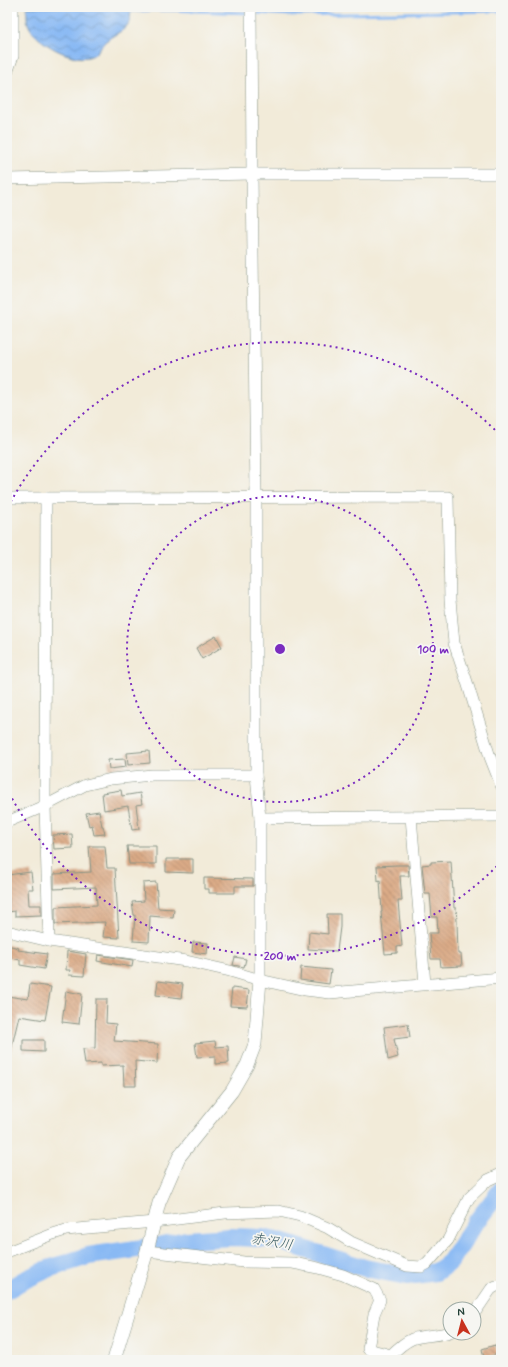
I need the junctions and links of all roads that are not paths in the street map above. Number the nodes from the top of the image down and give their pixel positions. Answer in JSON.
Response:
{"nodes":[{"id":1,"x":13,"y":7,"type":"edge"},
{"id":2,"x":251,"y":7,"type":"edge"},
{"id":3,"x":7,"y":72,"type":"edge"},
{"id":4,"x":252,"y":174,"type":"junction"},
{"id":5,"x":501,"y":174,"type":"edge"},
{"id":6,"x":7,"y":179,"type":"edge"},
{"id":7,"x":256,"y":496,"type":"junction"},
{"id":8,"x":7,"y":498,"type":"edge"},
{"id":9,"x":46,"y":498,"type":"junction"},
{"id":10,"x":256,"y":775,"type":"junction"},
{"id":11,"x":501,"y":785,"type":"edge"},
{"id":12,"x":45,"y":806,"type":"junction"},
{"id":13,"x":501,"y":816,"type":"edge"},
{"id":14,"x":411,"y":817,"type":"junction"},
{"id":15,"x":260,"y":818,"type":"junction"},
{"id":16,"x":7,"y":822,"type":"edge"},
{"id":17,"x":7,"y":931,"type":"edge"},
{"id":18,"x":49,"y":941,"type":"junction"},
{"id":19,"x":501,"y":978,"type":"edge"},
{"id":20,"x":260,"y":980,"type":"junction"},
{"id":21,"x":425,"y":984,"type":"junction"},
{"id":22,"x":501,"y":1174,"type":"edge"},
{"id":23,"x":153,"y":1226,"type":"junction"},
{"id":24,"x":147,"y":1251,"type":"junction"},
{"id":25,"x":7,"y":1252,"type":"edge"},
{"id":26,"x":501,"y":1286,"type":"edge"},
{"id":27,"x":482,"y":1302,"type":"edge"},
{"id":28,"x":442,"y":1335,"type":"edge"},
{"id":29,"x":390,"y":1357,"type":"edge"},
{"id":30,"x":114,"y":1360,"type":"edge"}],
"edges":[{"from":1,"to":3,"type":"street"},
{"from":2,"to":4,"type":"street"},
{"from":4,"to":5,"type":"street"},
{"from":4,"to":6,"type":"street"},
{"from":4,"to":7,"type":"street"},
{"from":7,"to":9,"type":"street"},
{"from":7,"to":10,"type":"street"},
{"from":7,"to":11,"type":"street"},
{"from":8,"to":9,"type":"street"},
{"from":9,"to":12,"type":"street"},
{"from":10,"to":12,"type":"street"},
{"from":10,"to":15,"type":"street"},
{"from":12,"to":16,"type":"street"},
{"from":12,"to":18,"type":"street"},
{"from":13,"to":14,"type":"street"},
{"from":14,"to":15,"type":"street"},
{"from":14,"to":21,"type":"street"},
{"from":15,"to":20,"type":"street"},
{"from":17,"to":18,"type":"street"},
{"from":18,"to":20,"type":"street"},
{"from":19,"to":21,"type":"street"},
{"from":20,"to":21,"type":"street"},
{"from":20,"to":23,"type":"street"},
{"from":22,"to":23,"type":"street"},
{"from":23,"to":24,"type":"street"},
{"from":23,"to":25,"type":"street"},
{"from":24,"to":29,"type":"street"},
{"from":24,"to":30,"type":"street"},
{"from":26,"to":27,"type":"street"},
{"from":28,"to":29,"type":"street"}]}
